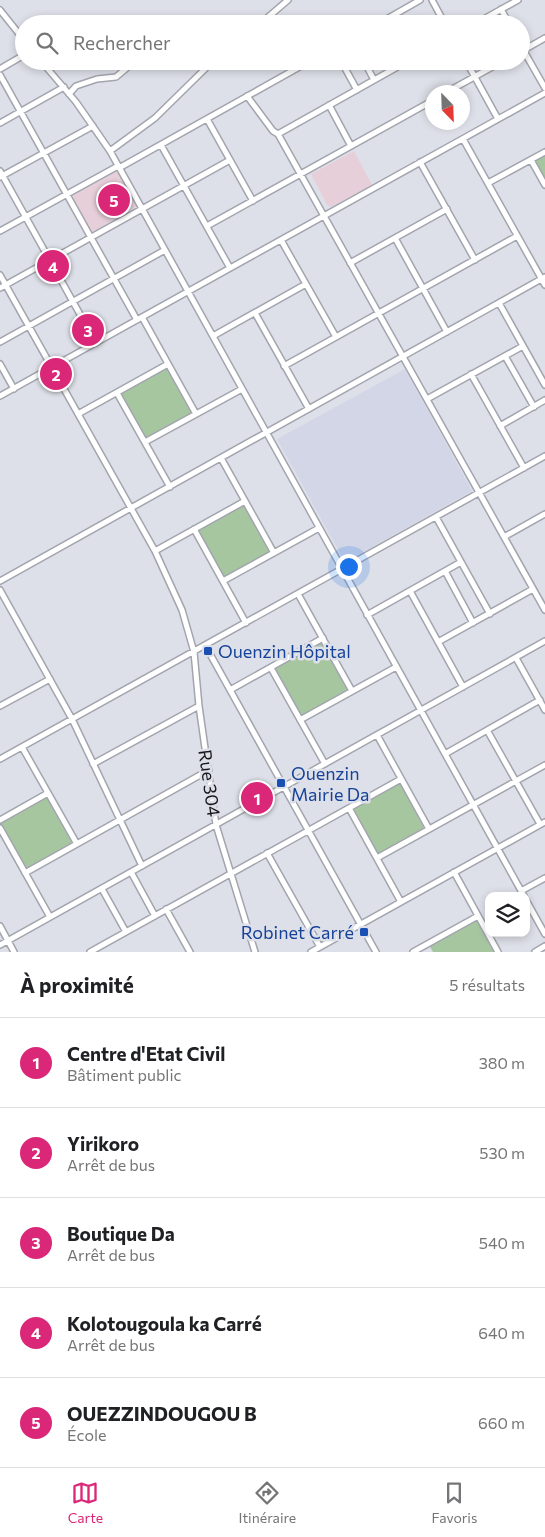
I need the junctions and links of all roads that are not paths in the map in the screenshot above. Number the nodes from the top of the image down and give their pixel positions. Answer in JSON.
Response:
{"nodes":[{"id":1,"x":288,"y":0,"type":"edge"},
{"id":2,"x":420,"y":0,"type":"edge"},
{"id":3,"x":432,"y":0,"type":"edge"},
{"id":4,"x":518,"y":0,"type":"edge"},
{"id":5,"x":0,"y":10,"type":"edge"},
{"id":6,"x":501,"y":10,"type":"junction"},
{"id":7,"x":270,"y":15,"type":"edge"},
{"id":8,"x":394,"y":15,"type":"edge"},
{"id":9,"x":440,"y":15,"type":"edge"},
{"id":10,"x":492,"y":15,"type":"edge"},
{"id":11,"x":504,"y":15,"type":"edge"},
{"id":12,"x":15,"y":29,"type":"edge"},
{"id":13,"x":545,"y":38,"type":"edge"},
{"id":14,"x":530,"y":45,"type":"edge"},
{"id":15,"x":15,"y":60,"type":"edge"},
{"id":16,"x":530,"y":63,"type":"edge"},
{"id":17,"x":0,"y":69,"type":"edge"},
{"id":18,"x":49,"y":70,"type":"edge"},
{"id":19,"x":124,"y":70,"type":"edge"},
{"id":20,"x":203,"y":70,"type":"edge"},
{"id":21,"x":294,"y":70,"type":"edge"},
{"id":22,"x":346,"y":70,"type":"edge"},
{"id":23,"x":369,"y":70,"type":"edge"},
{"id":24,"x":392,"y":70,"type":"edge"},
{"id":25,"x":471,"y":70,"type":"edge"},
{"id":26,"x":487,"y":70,"type":"edge"},
{"id":27,"x":0,"y":75,"type":"edge"},
{"id":28,"x":475,"y":77,"type":"junction"},
{"id":29,"x":374,"y":80,"type":"junction"},
{"id":30,"x":460,"y":85,"type":"edge"},
{"id":31,"x":64,"y":88,"type":"junction"},
{"id":32,"x":545,"y":88,"type":"edge"},
{"id":33,"x":357,"y":90,"type":"junction"},
{"id":34,"x":545,"y":93,"type":"edge"},
{"id":35,"x":69,"y":94,"type":"junction"},
{"id":36,"x":247,"y":96,"type":"junction"},
{"id":37,"x":425,"y":104,"type":"edge"},
{"id":38,"x":329,"y":105,"type":"junction"},
{"id":39,"x":20,"y":112,"type":"junction"},
{"id":40,"x":207,"y":119,"type":"junction"},
{"id":41,"x":498,"y":119,"type":"junction"},
{"id":42,"x":0,"y":123,"type":"edge"},
{"id":43,"x":92,"y":126,"type":"junction"},
{"id":44,"x":278,"y":134,"type":"junction"},
{"id":45,"x":463,"y":138,"type":"junction"},
{"id":46,"x":161,"y":145,"type":"junction"},
{"id":47,"x":351,"y":146,"type":"junction"},
{"id":48,"x":110,"y":151,"type":"junction"},
{"id":49,"x":545,"y":152,"type":"edge"},
{"id":50,"x":44,"y":154,"type":"junction"},
{"id":51,"x":230,"y":160,"type":"junction"},
{"id":52,"x":531,"y":160,"type":"junction"},
{"id":53,"x":420,"y":162,"type":"junction"},
{"id":54,"x":118,"y":167,"type":"junction"},
{"id":55,"x":300,"y":174,"type":"junction"},
{"id":56,"x":1,"y":175,"type":"edge"},
{"id":57,"x":488,"y":183,"type":"junction"},
{"id":58,"x":545,"y":185,"type":"edge"},
{"id":59,"x":184,"y":186,"type":"junction"},
{"id":60,"x":66,"y":194,"type":"junction"},
{"id":61,"x":253,"y":201,"type":"junction"},
{"id":62,"x":142,"y":209,"type":"junction"},
{"id":63,"x":447,"y":210,"type":"junction"},
{"id":64,"x":324,"y":216,"type":"junction"},
{"id":65,"x":26,"y":217,"type":"junction"},
{"id":66,"x":206,"y":226,"type":"junction"},
{"id":67,"x":0,"y":231,"type":"edge"},
{"id":68,"x":517,"y":236,"type":"junction"},
{"id":69,"x":90,"y":238,"type":"junction"},
{"id":70,"x":395,"y":238,"type":"junction"},
{"id":71,"x":281,"y":240,"type":"junction"},
{"id":72,"x":165,"y":250,"type":"junction"},
{"id":73,"x":50,"y":260,"type":"junction"},
{"id":74,"x":475,"y":260,"type":"junction"},
{"id":75,"x":350,"y":263,"type":"junction"},
{"id":76,"x":230,"y":268,"type":"junction"},
{"id":77,"x":0,"y":275,"type":"edge"},
{"id":78,"x":543,"y":278,"type":"edge"},
{"id":79,"x":114,"y":279,"type":"junction"},
{"id":80,"x":306,"y":284,"type":"junction"},
{"id":81,"x":545,"y":285,"type":"edge"},
{"id":82,"x":3,"y":286,"type":"edge"},
{"id":83,"x":423,"y":288,"type":"junction"},
{"id":84,"x":188,"y":292,"type":"junction"},
{"id":85,"x":73,"y":302,"type":"junction"},
{"id":86,"x":499,"y":303,"type":"junction"},
{"id":87,"x":255,"y":313,"type":"junction"},
{"id":88,"x":378,"y":313,"type":"junction"},
{"id":89,"x":139,"y":319,"type":"junction"},
{"id":90,"x":29,"y":326,"type":"junction"},
{"id":91,"x":447,"y":332,"type":"junction"},
{"id":92,"x":213,"y":336,"type":"junction"},
{"id":93,"x":336,"y":337,"type":"junction"},
{"id":94,"x":0,"y":342,"type":"edge"},
{"id":95,"x":96,"y":343,"type":"junction"},
{"id":96,"x":523,"y":346,"type":"junction"},
{"id":97,"x":505,"y":356,"type":"junction"},
{"id":98,"x":403,"y":357,"type":"junction"},
{"id":99,"x":0,"y":364,"type":"edge"},
{"id":100,"x":168,"y":364,"type":"junction"},
{"id":101,"x":284,"y":366,"type":"junction"},
{"id":102,"x":52,"y":368,"type":"junction"},
{"id":103,"x":472,"y":374,"type":"junction"},
{"id":104,"x":545,"y":385,"type":"edge"},
{"id":105,"x":14,"y":389,"type":"junction"},
{"id":106,"x":242,"y":389,"type":"junction"},
{"id":107,"x":117,"y":392,"type":"junction"},
{"id":108,"x":0,"y":396,"type":"edge"},
{"id":109,"x":427,"y":399,"type":"junction"},
{"id":110,"x":545,"y":400,"type":"edge"},
{"id":111,"x":534,"y":407,"type":"junction"},
{"id":112,"x":308,"y":409,"type":"junction"},
{"id":113,"x":78,"y":414,"type":"junction"},
{"id":114,"x":196,"y":414,"type":"junction"},
{"id":115,"x":500,"y":426,"type":"junction"},
{"id":116,"x":266,"y":433,"type":"junction"},
{"id":117,"x":145,"y":442,"type":"junction"},
{"id":118,"x":545,"y":456,"type":"edge"},
{"id":119,"x":221,"y":458,"type":"junction"},
{"id":120,"x":524,"y":468,"type":"junction"},
{"id":121,"x":170,"y":486,"type":"junction"},
{"id":122,"x":479,"y":492,"type":"junction"},
{"id":123,"x":245,"y":501,"type":"junction"},
{"id":124,"x":130,"y":508,"type":"junction"},
{"id":125,"x":545,"y":514,"type":"edge"},
{"id":126,"x":436,"y":517,"type":"junction"},
{"id":127,"x":319,"y":528,"type":"junction"},
{"id":128,"x":194,"y":529,"type":"junction"},
{"id":129,"x":504,"y":537,"type":"junction"},
{"id":130,"x":154,"y":551,"type":"junction"},
{"id":131,"x":274,"y":553,"type":"junction"},
{"id":132,"x":461,"y":562,"type":"junction"},
{"id":133,"x":342,"y":569,"type":"junction"},
{"id":134,"x":445,"y":572,"type":"junction"},
{"id":135,"x":0,"y":581,"type":"edge"},
{"id":136,"x":223,"y":581,"type":"junction"},
{"id":137,"x":534,"y":589,"type":"junction"},
{"id":138,"x":0,"y":590,"type":"edge"},
{"id":139,"x":410,"y":591,"type":"junction"},
{"id":140,"x":298,"y":594,"type":"junction"},
{"id":141,"x":545,"y":610,"type":"edge"},
{"id":142,"x":367,"y":614,"type":"junction"},
{"id":143,"x":490,"y":614,"type":"junction"},
{"id":144,"x":246,"y":622,"type":"junction"},
{"id":145,"x":473,"y":623,"type":"junction"},
{"id":146,"x":323,"y":638,"type":"junction"},
{"id":147,"x":438,"y":642,"type":"junction"},
{"id":148,"x":545,"y":642,"type":"edge"},
{"id":149,"x":205,"y":645,"type":"junction"},
{"id":150,"x":194,"y":652,"type":"junction"},
{"id":151,"x":516,"y":658,"type":"junction"},
{"id":152,"x":396,"y":667,"type":"junction"},
{"id":153,"x":271,"y":668,"type":"junction"},
{"id":154,"x":50,"y":679,"type":"junction"},
{"id":155,"x":463,"y":687,"type":"junction"},
{"id":156,"x":230,"y":690,"type":"junction"},
{"id":157,"x":352,"y":691,"type":"junction"},
{"id":158,"x":540,"y":700,"type":"junction"},
{"id":159,"x":0,"y":706,"type":"edge"},
{"id":160,"x":199,"y":706,"type":"junction"},
{"id":161,"x":545,"y":710,"type":"edge"},
{"id":162,"x":421,"y":711,"type":"junction"},
{"id":163,"x":72,"y":719,"type":"junction"},
{"id":164,"x":300,"y":720,"type":"junction"},
{"id":165,"x":487,"y":730,"type":"junction"},
{"id":166,"x":376,"y":735,"type":"junction"},
{"id":167,"x":22,"y":747,"type":"junction"},
{"id":168,"x":445,"y":754,"type":"junction"},
{"id":169,"x":0,"y":760,"type":"edge"},
{"id":170,"x":93,"y":764,"type":"junction"},
{"id":171,"x":325,"y":764,"type":"junction"},
{"id":172,"x":545,"y":765,"type":"edge"},
{"id":173,"x":209,"y":770,"type":"junction"},
{"id":174,"x":401,"y":779,"type":"junction"},
{"id":175,"x":516,"y":781,"type":"junction"},
{"id":176,"x":284,"y":787,"type":"junction"},
{"id":177,"x":48,"y":793,"type":"junction"},
{"id":178,"x":473,"y":805,"type":"junction"},
{"id":179,"x":349,"y":808,"type":"junction"},
{"id":180,"x":0,"y":820,"type":"edge"},
{"id":181,"x":120,"y":820,"type":"junction"},
{"id":182,"x":542,"y":823,"type":"edge"},
{"id":183,"x":216,"y":825,"type":"junction"},
{"id":184,"x":0,"y":828,"type":"edge"},
{"id":185,"x":429,"y":829,"type":"junction"},
{"id":186,"x":308,"y":830,"type":"junction"},
{"id":187,"x":77,"y":844,"type":"junction"},
{"id":188,"x":497,"y":848,"type":"junction"},
{"id":189,"x":267,"y":853,"type":"junction"},
{"id":190,"x":377,"y":858,"type":"junction"},
{"id":191,"x":142,"y":866,"type":"junction"},
{"id":192,"x":130,"y":872,"type":"junction"},
{"id":193,"x":454,"y":872,"type":"junction"},
{"id":194,"x":25,"y":873,"type":"junction"},
{"id":195,"x":231,"y":873,"type":"junction"},
{"id":196,"x":545,"y":878,"type":"edge"},
{"id":197,"x":102,"y":888,"type":"junction"},
{"id":198,"x":521,"y":892,"type":"edge"},
{"id":199,"x":524,"y":892,"type":"edge"},
{"id":200,"x":401,"y":902,"type":"junction"},
{"id":201,"x":530,"y":907,"type":"edge"},
{"id":202,"x":166,"y":909,"type":"junction"},
{"id":203,"x":155,"y":916,"type":"junction"},
{"id":204,"x":478,"y":916,"type":"junction"},
{"id":205,"x":50,"y":917,"type":"junction"},
{"id":206,"x":361,"y":924,"type":"junction"},
{"id":207,"x":0,"y":926,"type":"edge"},
{"id":208,"x":126,"y":932,"type":"junction"},
{"id":209,"x":545,"y":934,"type":"edge"},
{"id":210,"x":8,"y":941,"type":"junction"},
{"id":211,"x":0,"y":945,"type":"edge"},
{"id":212,"x":426,"y":945,"type":"junction"},
{"id":213,"x":545,"y":946,"type":"edge"},
{"id":214,"x":320,"y":947,"type":"junction"},
{"id":215,"x":14,"y":952,"type":"edge"},
{"id":216,"x":90,"y":952,"type":"edge"},
{"id":217,"x":190,"y":952,"type":"edge"},
{"id":218,"x":255,"y":952,"type":"edge"},
{"id":219,"x":311,"y":952,"type":"edge"},
{"id":220,"x":376,"y":952,"type":"edge"},
{"id":221,"x":413,"y":952,"type":"edge"},
{"id":222,"x":429,"y":952,"type":"edge"},
{"id":223,"x":498,"y":952,"type":"edge"},
{"id":224,"x":535,"y":952,"type":"edge"}],
"edges":[{"from":1,"to":7,"type":"street"},
{"from":2,"to":8,"type":"street"},
{"from":3,"to":9,"type":"street"},
{"from":4,"to":6,"type":"street"},
{"from":5,"to":12,"type":"street"},
{"from":6,"to":10,"type":"street"},
{"from":6,"to":11,"type":"street"},
{"from":13,"to":14,"type":"street"},
{"from":15,"to":17,"type":"street"},
{"from":16,"to":32,"type":"street"},
{"from":18,"to":31,"type":"street"},
{"from":19,"to":35,"type":"street"},
{"from":20,"to":48,"type":"street"},
{"from":21,"to":36,"type":"street"},
{"from":22,"to":33,"type":"street"},
{"from":23,"to":29,"type":"street"},
{"from":24,"to":29,"type":"street"},
{"from":25,"to":28,"type":"street"},
{"from":26,"to":28,"type":"street"},
{"from":27,"to":39,"type":"street"},
{"from":28,"to":30,"type":"street"},
{"from":28,"to":41,"type":"street"},
{"from":29,"to":33,"type":"street"},
{"from":31,"to":35,"type":"street"},
{"from":31,"to":39,"type":"street"},
{"from":33,"to":38,"type":"street"},
{"from":34,"to":41,"type":"street"},
{"from":35,"to":43,"type":"street"},
{"from":36,"to":40,"type":"street"},
{"from":36,"to":44,"type":"street"},
{"from":37,"to":47,"type":"street"},
{"from":38,"to":44,"type":"street"},
{"from":38,"to":47,"type":"street"},
{"from":39,"to":42,"type":"street"},
{"from":39,"to":50,"type":"street"},
{"from":40,"to":46,"type":"street"},
{"from":40,"to":51,"type":"street"},
{"from":41,"to":45,"type":"street"},
{"from":43,"to":48,"type":"street"},
{"from":43,"to":50,"type":"street"},
{"from":44,"to":55,"type":"street"},
{"from":45,"to":53,"type":"street"},
{"from":45,"to":57,"type":"street"},
{"from":46,"to":54,"type":"street"},
{"from":46,"to":59,"type":"street"},
{"from":47,"to":55,"type":"street"},
{"from":48,"to":54,"type":"street"},
{"from":49,"to":52,"type":"street"},
{"from":50,"to":56,"type":"street"},
{"from":50,"to":60,"type":"street"},
{"from":51,"to":59,"type":"street"},
{"from":51,"to":61,"type":"street"},
{"from":52,"to":57,"type":"street"},
{"from":52,"to":58,"type":"street"},
{"from":53,"to":63,"type":"street"},
{"from":53,"to":64,"type":"street"},
{"from":54,"to":60,"type":"street"},
{"from":54,"to":62,"type":"street"},
{"from":55,"to":61,"type":"street"},
{"from":55,"to":64,"type":"street"},
{"from":56,"to":65,"type":"street"},
{"from":57,"to":68,"type":"street"},
{"from":59,"to":62,"type":"street"},
{"from":59,"to":66,"type":"street"},
{"from":60,"to":65,"type":"street"},
{"from":60,"to":69,"type":"street"},
{"from":61,"to":66,"type":"street"},
{"from":62,"to":69,"type":"street"},
{"from":62,"to":72,"type":"street"},
{"from":63,"to":70,"type":"street"},
{"from":63,"to":74,"type":"street"},
{"from":64,"to":71,"type":"street"},
{"from":64,"to":75,"type":"street"},
{"from":65,"to":67,"type":"street"},
{"from":65,"to":73,"type":"street"},
{"from":66,"to":76,"type":"street"},
{"from":68,"to":74,"type":"street"},
{"from":68,"to":78,"type":"street"},
{"from":69,"to":73,"type":"street"},
{"from":69,"to":79,"type":"street"},
{"from":70,"to":75,"type":"street"},
{"from":70,"to":83,"type":"street"},
{"from":71,"to":76,"type":"street"},
{"from":71,"to":80,"type":"street"},
{"from":72,"to":79,"type":"street"},
{"from":72,"to":84,"type":"street"},
{"from":73,"to":82,"type":"street"},
{"from":73,"to":85,"type":"street"},
{"from":74,"to":83,"type":"street"},
{"from":75,"to":88,"type":"street"},
{"from":76,"to":84,"type":"street"},
{"from":77,"to":82,"type":"street","name":"Rue 304"},
{"from":78,"to":81,"type":"street"},
{"from":78,"to":86,"type":"street"},
{"from":79,"to":85,"type":"street"},
{"from":79,"to":89,"type":"street"},
{"from":80,"to":87,"type":"street"},
{"from":80,"to":93,"type":"street"},
{"from":82,"to":90,"type":"street","name":"Rue 304"},
{"from":83,"to":88,"type":"street"},
{"from":83,"to":91,"type":"street"},
{"from":84,"to":89,"type":"street"},
{"from":84,"to":92,"type":"street"},
{"from":85,"to":90,"type":"street"},
{"from":85,"to":95,"type":"street"},
{"from":86,"to":91,"type":"street"},
{"from":86,"to":96,"type":"street"},
{"from":87,"to":92,"type":"street"},
{"from":87,"to":101,"type":"street"},
{"from":88,"to":93,"type":"street"},
{"from":88,"to":98,"type":"street"},
{"from":89,"to":95,"type":"street"},
{"from":89,"to":100,"type":"street"},
{"from":90,"to":94,"type":"street"},
{"from":90,"to":102,"type":"street","name":"Rue 304"},
{"from":91,"to":98,"type":"street"},
{"from":92,"to":106,"type":"street"},
{"from":93,"to":101,"type":"street"},
{"from":95,"to":102,"type":"street"},
{"from":96,"to":97,"type":"street"},
{"from":96,"to":104,"type":"street"},
{"from":97,"to":103,"type":"street"},
{"from":97,"to":111,"type":"street"},
{"from":98,"to":109,"type":"street"},
{"from":98,"to":112,"type":"street"},
{"from":99,"to":105,"type":"street"},
{"from":100,"to":107,"type":"street"},
{"from":100,"to":114,"type":"street"},
{"from":101,"to":112,"type":"street"},
{"from":102,"to":105,"type":"street"},
{"from":102,"to":113,"type":"street","name":"Rue 304"},
{"from":103,"to":109,"type":"street"},
{"from":103,"to":115,"type":"street"},
{"from":105,"to":108,"type":"street"},
{"from":106,"to":114,"type":"street"},
{"from":106,"to":116,"type":"street"},
{"from":107,"to":113,"type":"street"},
{"from":107,"to":117,"type":"street"},
{"from":109,"to":122,"type":"street"},
{"from":110,"to":111,"type":"street"},
{"from":111,"to":115,"type":"street"},
{"from":112,"to":116,"type":"street"},
{"from":113,"to":124,"type":"street","name":"Rue 304"},
{"from":114,"to":117,"type":"street"},
{"from":115,"to":120,"type":"street"},
{"from":116,"to":119,"type":"street"},
{"from":116,"to":127,"type":"street"},
{"from":117,"to":121,"type":"street"},
{"from":118,"to":120,"type":"street"},
{"from":119,"to":121,"type":"street"},
{"from":119,"to":123,"type":"street"},
{"from":120,"to":122,"type":"street"},
{"from":121,"to":124,"type":"street"},
{"from":122,"to":126,"type":"street"},
{"from":122,"to":129,"type":"street"},
{"from":123,"to":128,"type":"street"},
{"from":123,"to":131,"type":"street"},
{"from":124,"to":130,"type":"street","name":"Rue 304"},
{"from":124,"to":135,"type":"street"},
{"from":125,"to":129,"type":"street"},
{"from":126,"to":132,"type":"street"},
{"from":126,"to":133,"type":"street"},
{"from":127,"to":131,"type":"street"},
{"from":127,"to":133,"type":"street"},
{"from":128,"to":130,"type":"street"},
{"from":128,"to":136,"type":"street"},
{"from":129,"to":137,"type":"street"},
{"from":130,"to":150,"type":"street","name":"Rue 304"},
{"from":131,"to":136,"type":"street"},
{"from":132,"to":134,"type":"street"},
{"from":132,"to":143,"type":"street"},
{"from":133,"to":140,"type":"street"},
{"from":133,"to":142,"type":"street"},
{"from":134,"to":139,"type":"street"},
{"from":134,"to":145,"type":"street"},
{"from":136,"to":144,"type":"street"},
{"from":137,"to":141,"type":"street"},
{"from":137,"to":143,"type":"street"},
{"from":138,"to":154,"type":"street"},
{"from":139,"to":142,"type":"street"},
{"from":139,"to":147,"type":"street"},
{"from":140,"to":144,"type":"street"},
{"from":140,"to":146,"type":"street"},
{"from":142,"to":152,"type":"street"},
{"from":143,"to":145,"type":"street"},
{"from":144,"to":149,"type":"street"},
{"from":145,"to":147,"type":"street"},
{"from":146,"to":153,"type":"street"},
{"from":146,"to":157,"type":"street"},
{"from":147,"to":155,"type":"street"},
{"from":148,"to":151,"type":"street"},
{"from":149,"to":150,"type":"street"},
{"from":149,"to":156,"type":"street"},
{"from":150,"to":160,"type":"street","name":"Rue 304"},
{"from":150,"to":163,"type":"street"},
{"from":151,"to":155,"type":"street"},
{"from":151,"to":158,"type":"street"},
{"from":152,"to":157,"type":"street"},
{"from":152,"to":162,"type":"street"},
{"from":153,"to":156,"type":"street"},
{"from":153,"to":164,"type":"street"},
{"from":154,"to":159,"type":"street"},
{"from":154,"to":163,"type":"street"},
{"from":155,"to":162,"type":"street"},
{"from":156,"to":176,"type":"street"},
{"from":157,"to":164,"type":"street"},
{"from":158,"to":161,"type":"street"},
{"from":158,"to":165,"type":"street"},
{"from":160,"to":170,"type":"street"},
{"from":160,"to":173,"type":"street","name":"Rue 304"},
{"from":162,"to":166,"type":"street"},
{"from":162,"to":168,"type":"street"},
{"from":163,"to":167,"type":"street"},
{"from":163,"to":170,"type":"street"},
{"from":164,"to":171,"type":"street"},
{"from":165,"to":168,"type":"street"},
{"from":165,"to":175,"type":"street"},
{"from":166,"to":171,"type":"street"},
{"from":166,"to":174,"type":"street"},
{"from":167,"to":169,"type":"street"},
{"from":167,"to":177,"type":"street"},
{"from":168,"to":178,"type":"street"},
{"from":170,"to":181,"type":"street"},
{"from":171,"to":176,"type":"street"},
{"from":172,"to":175,"type":"street"},
{"from":173,"to":181,"type":"street"},
{"from":173,"to":183,"type":"street","name":"Rue 304"},
{"from":174,"to":179,"type":"street"},
{"from":174,"to":185,"type":"street"},
{"from":175,"to":178,"type":"street"},
{"from":175,"to":182,"type":"street"},
{"from":176,"to":183,"type":"street"},
{"from":176,"to":186,"type":"street"},
{"from":177,"to":180,"type":"street"},
{"from":177,"to":187,"type":"street"},
{"from":178,"to":185,"type":"street"},
{"from":178,"to":188,"type":"street"},
{"from":179,"to":186,"type":"street"},
{"from":179,"to":190,"type":"street"},
{"from":181,"to":187,"type":"street"},
{"from":181,"to":191,"type":"street"},
{"from":182,"to":188,"type":"street"},
{"from":183,"to":191,"type":"street"},
{"from":183,"to":195,"type":"street","name":"Rue 304"},
{"from":184,"to":194,"type":"street"},
{"from":185,"to":190,"type":"street"},
{"from":186,"to":189,"type":"street"},
{"from":186,"to":206,"type":"street"},
{"from":187,"to":194,"type":"street"},
{"from":188,"to":193,"type":"street"},
{"from":188,"to":198,"type":"street"},
{"from":189,"to":195,"type":"street"},
{"from":189,"to":214,"type":"street"},
{"from":190,"to":200,"type":"street"},
{"from":191,"to":192,"type":"street"},
{"from":192,"to":197,"type":"street"},
{"from":192,"to":203,"type":"street"},
{"from":193,"to":200,"type":"street"},
{"from":193,"to":204,"type":"street"},
{"from":194,"to":205,"type":"street"},
{"from":195,"to":202,"type":"street"},
{"from":195,"to":218,"type":"street","name":"Rue 304"},
{"from":196,"to":199,"type":"street"},
{"from":197,"to":205,"type":"street"},
{"from":197,"to":208,"type":"street"},
{"from":200,"to":206,"type":"street"},
{"from":201,"to":209,"type":"street"},
{"from":202,"to":203,"type":"street"},
{"from":202,"to":217,"type":"street"},
{"from":203,"to":208,"type":"street"},
{"from":204,"to":212,"type":"street"},
{"from":204,"to":223,"type":"street"},
{"from":205,"to":210,"type":"street"},
{"from":206,"to":214,"type":"street"},
{"from":206,"to":220,"type":"street"},
{"from":207,"to":210,"type":"street"},
{"from":208,"to":216,"type":"street"},
{"from":210,"to":211,"type":"street"},
{"from":210,"to":215,"type":"street"},
{"from":212,"to":221,"type":"street"},
{"from":212,"to":222,"type":"street"},
{"from":213,"to":224,"type":"street"},
{"from":214,"to":219,"type":"street"}]}
